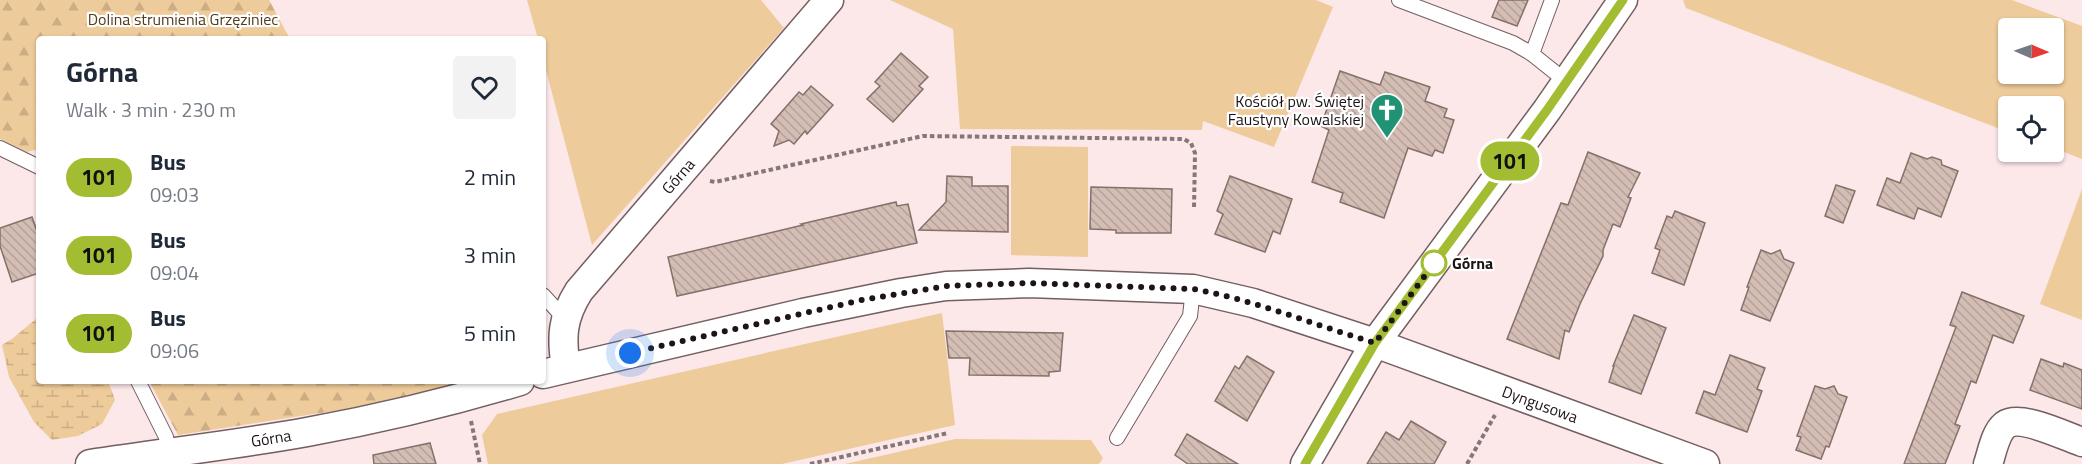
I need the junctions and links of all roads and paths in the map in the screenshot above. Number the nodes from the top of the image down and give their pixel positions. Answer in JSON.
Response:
{"nodes":[{"id":1,"x":829,"y":0,"type":"edge"},
{"id":2,"x":1399,"y":0,"type":"edge"},
{"id":3,"x":1552,"y":0,"type":"edge"},
{"id":4,"x":1623,"y":0,"type":"edge"},
{"id":5,"x":1532,"y":54,"type":"junction"},
{"id":6,"x":1567,"y":82,"type":"junction"},
{"id":7,"x":0,"y":148,"type":"edge"},
{"id":8,"x":688,"y":163,"type":"junction"},
{"id":9,"x":36,"y":166,"type":"edge"},
{"id":10,"x":1194,"y":209,"type":"dead end"},
{"id":11,"x":1193,"y":289,"type":"junction"},
{"id":12,"x":546,"y":298,"type":"edge"},
{"id":13,"x":565,"y":319,"type":"junction"},
{"id":14,"x":1375,"y":343,"type":"junction"},
{"id":15,"x":554,"y":371,"type":"edge"},
{"id":16,"x":140,"y":384,"type":"edge"},
{"id":17,"x":510,"y":384,"type":"edge"},
{"id":18,"x":1504,"y":391,"type":"junction"},
{"id":19,"x":465,"y":397,"type":"junction"},
{"id":20,"x":948,"y":433,"type":"dead end"},
{"id":21,"x":1117,"y":438,"type":"dead end"},
{"id":22,"x":2082,"y":442,"type":"edge"},
{"id":23,"x":168,"y":452,"type":"junction"},
{"id":24,"x":1656,"y":456,"type":"edge"},
{"id":25,"x":90,"y":464,"type":"edge"},
{"id":26,"x":480,"y":464,"type":"edge"},
{"id":27,"x":810,"y":464,"type":"edge"},
{"id":28,"x":1305,"y":464,"type":"edge"},
{"id":29,"x":1467,"y":464,"type":"edge"},
{"id":30,"x":1705,"y":464,"type":"edge"},
{"id":31,"x":1988,"y":464,"type":"edge"}],
"edges":[{"from":1,"to":8,"type":"street","name":"Górna"},
{"from":2,"to":5,"type":"lane"},
{"from":3,"to":5,"type":"lane"},
{"from":4,"to":6,"type":"street"},
{"from":5,"to":6,"type":"lane"},
{"from":6,"to":14,"type":"street"},
{"from":7,"to":9,"type":"lane"},
{"from":8,"to":10,"type":"path"},
{"from":8,"to":13,"type":"street","name":"Górna"},
{"from":11,"to":14,"type":"street","name":"Górna"},
{"from":11,"to":15,"type":"street","name":"Górna"},
{"from":11,"to":21,"type":"lane"},
{"from":12,"to":13,"type":"lane"},
{"from":13,"to":15,"type":"street","name":"Górna"},
{"from":14,"to":18,"type":"street","name":"Dyngusowa"},
{"from":14,"to":28,"type":"street"},
{"from":16,"to":23,"type":"lane"},
{"from":17,"to":19,"type":"street","name":"Górna"},
{"from":18,"to":24,"type":"street","name":"Dyngusowa"},
{"from":18,"to":29,"type":"path"},
{"from":19,"to":23,"type":"street","name":"Górna"},
{"from":19,"to":26,"type":"path"},
{"from":20,"to":27,"type":"path"},
{"from":22,"to":31,"type":"street"},
{"from":23,"to":25,"type":"street","name":"Górna"},
{"from":24,"to":30,"type":"street","name":"Dyngusowa"}]}
